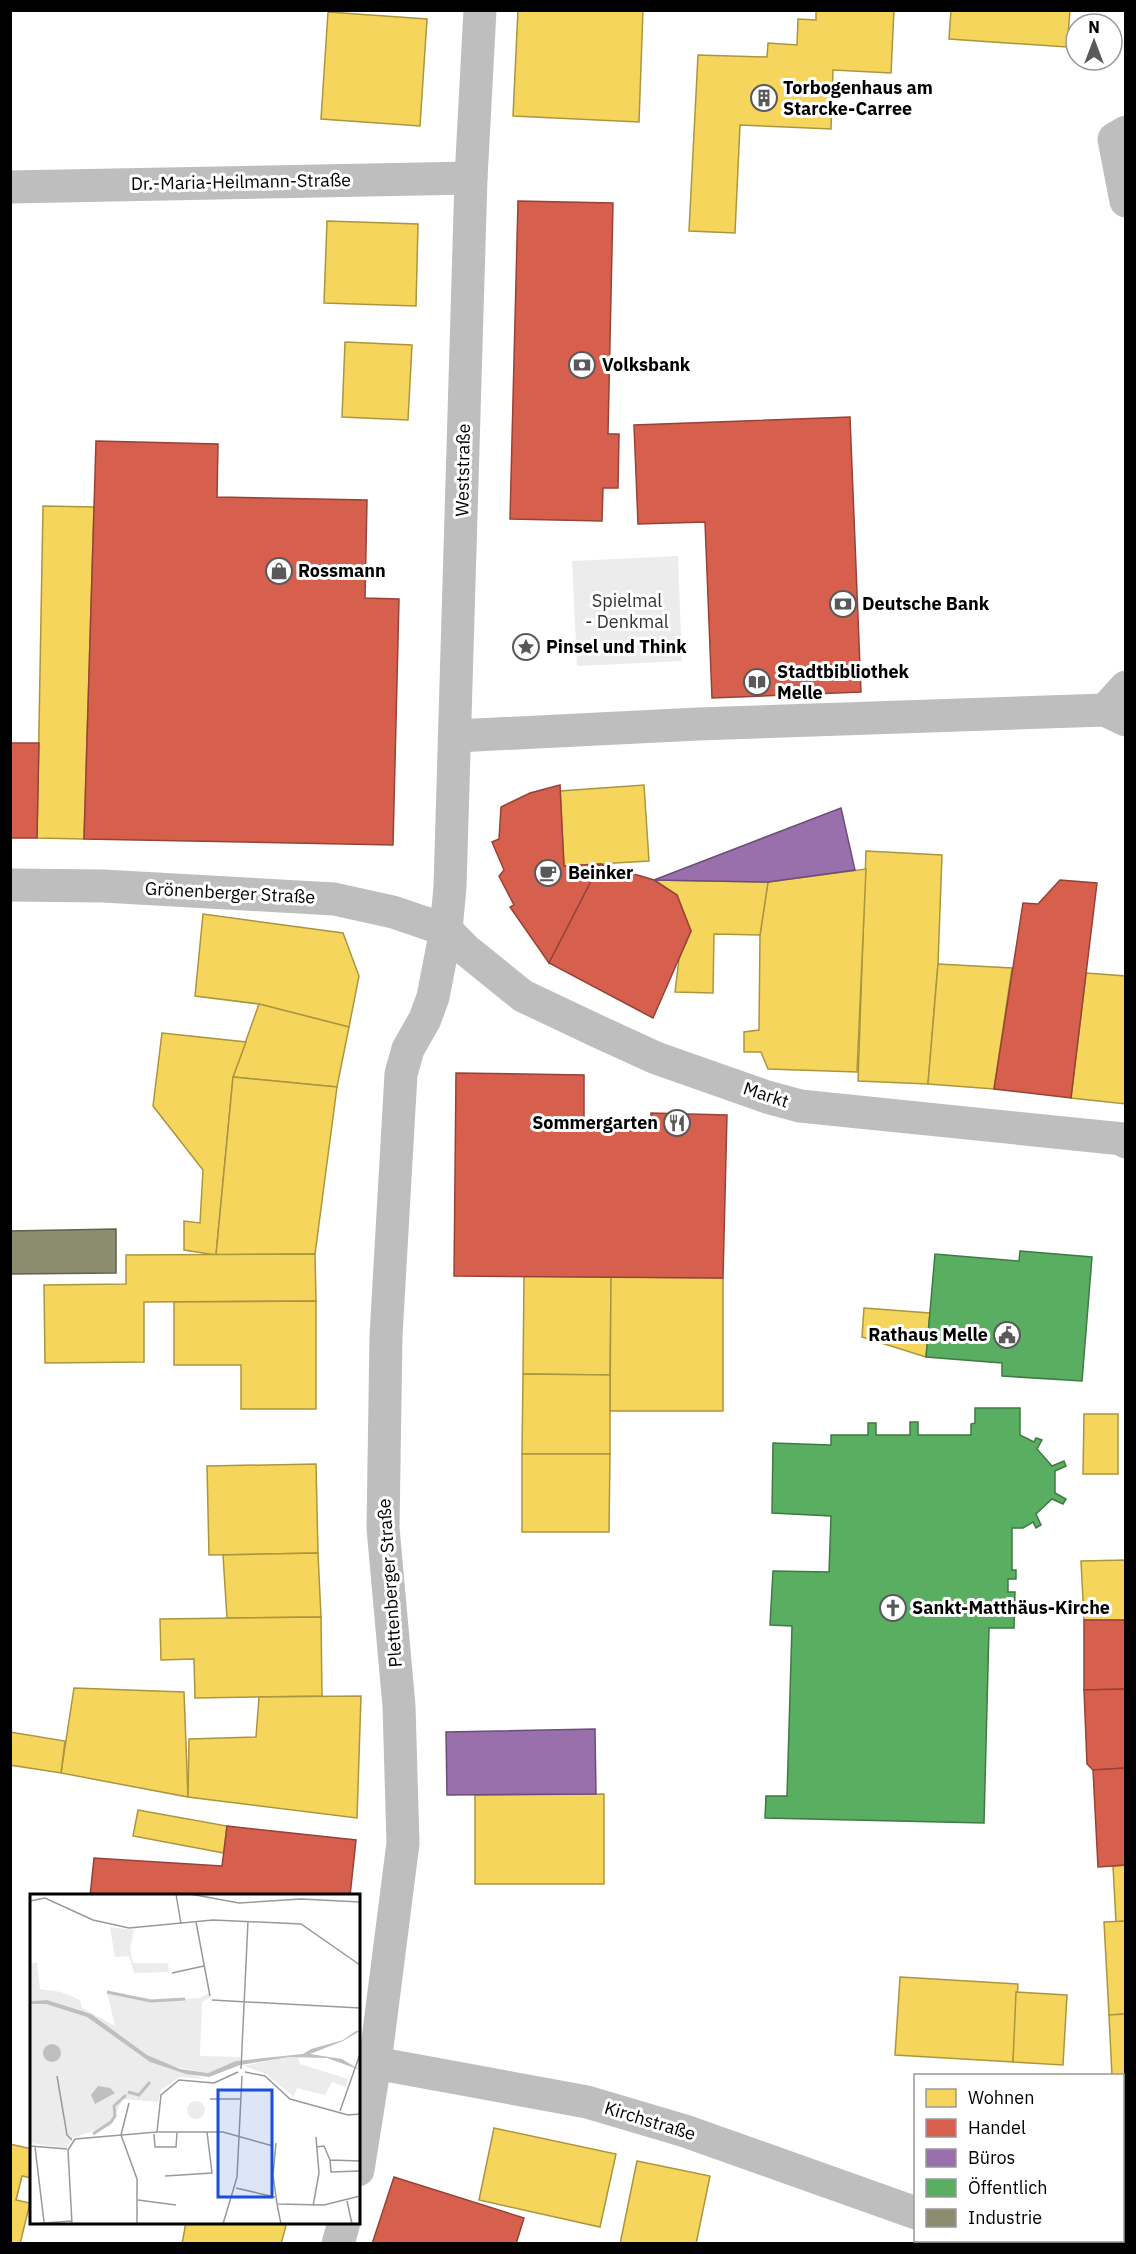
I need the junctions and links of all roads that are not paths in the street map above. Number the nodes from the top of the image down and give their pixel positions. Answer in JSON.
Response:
{"nodes":[{"id":1,"x":480,"y":10,"type":"edge"},
{"id":2,"x":1125,"y":132,"type":"edge"},
{"id":3,"x":471,"y":178,"type":"junction"},
{"id":4,"x":10,"y":187,"type":"edge"},
{"id":5,"x":1125,"y":201,"type":"edge"},
{"id":6,"x":1119,"y":706,"type":"edge"},
{"id":7,"x":456,"y":736,"type":"junction"},
{"id":8,"x":10,"y":885,"type":"edge"},
{"id":9,"x":446,"y":930,"type":"junction"},
{"id":10,"x":1125,"y":1140,"type":"edge"},
{"id":11,"x":375,"y":2062,"type":"junction"},
{"id":12,"x":360,"y":2157,"type":"edge"},
{"id":13,"x":914,"y":2213,"type":"edge"},
{"id":14,"x":344,"y":2224,"type":"edge"},
{"id":15,"x":338,"y":2244,"type":"edge"}],
"edges":[{"from":1,"to":3,"type":"street","name":"Weststraße"},
{"from":2,"to":5,"type":"street"},
{"from":3,"to":4,"type":"street","name":"Dr.-Maria-Heilmann-Straße"},
{"from":3,"to":7,"type":"street","name":"Weststraße"},
{"from":6,"to":7,"type":"street"},
{"from":7,"to":9,"type":"street","name":"Weststraße"},
{"from":8,"to":9,"type":"street","name":"Grönenberger Straße"},
{"from":9,"to":10,"type":"street","name":"Markt"},
{"from":9,"to":11,"type":"street","name":"Plettenberger Straße"},
{"from":11,"to":12,"type":"street","name":"Plettenberger Straße"},
{"from":11,"to":13,"type":"street","name":"Kirchstraße"},
{"from":14,"to":15,"type":"street"}]}
